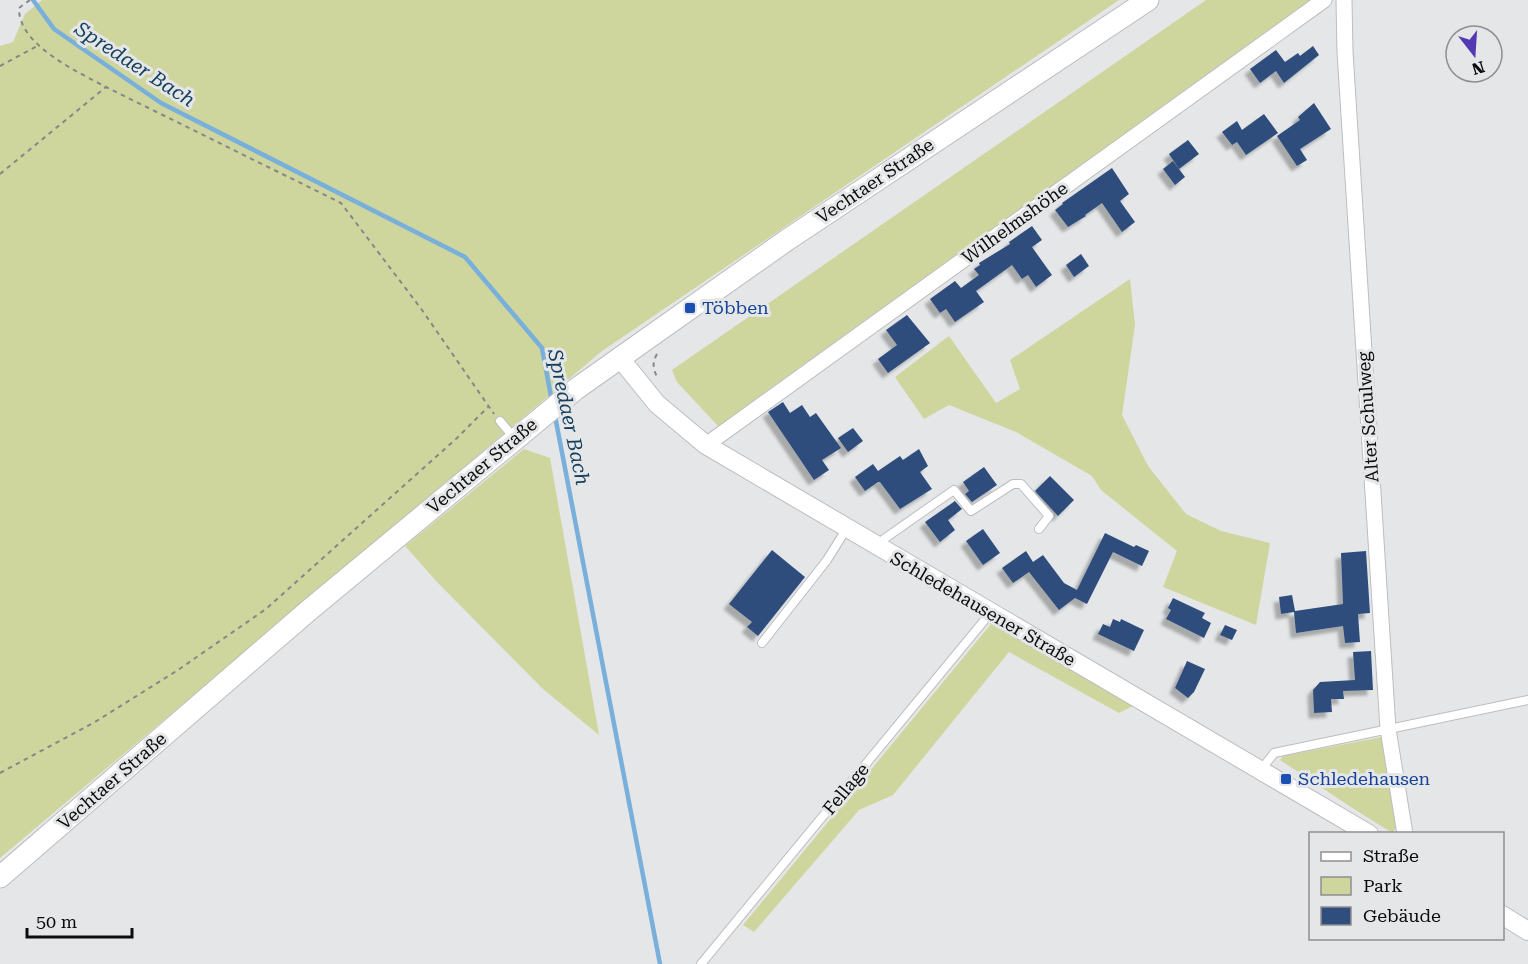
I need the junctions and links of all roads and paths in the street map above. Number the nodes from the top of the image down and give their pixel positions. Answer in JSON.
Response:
{"nodes":[{"id":1,"x":30,"y":0,"type":"edge"},
{"id":2,"x":1148,"y":0,"type":"edge"},
{"id":3,"x":1323,"y":0,"type":"edge"},
{"id":4,"x":1344,"y":0,"type":"edge"},
{"id":5,"x":39,"y":45,"type":"junction"},
{"id":6,"x":0,"y":66,"type":"edge"},
{"id":7,"x":106,"y":87,"type":"junction"},
{"id":8,"x":0,"y":174,"type":"edge"},
{"id":9,"x":619,"y":357,"type":"junction"},
{"id":10,"x":488,"y":407,"type":"junction"},
{"id":11,"x":500,"y":421,"type":"joint"},
{"id":12,"x":510,"y":433,"type":"dead end"},
{"id":13,"x":706,"y":445,"type":"junction"},
{"id":14,"x":847,"y":528,"type":"junction"},
{"id":15,"x":1039,"y":529,"type":"dead end"},
{"id":16,"x":878,"y":547,"type":"junction"},
{"id":17,"x":994,"y":610,"type":"junction"},
{"id":18,"x":762,"y":644,"type":"dead end"},
{"id":19,"x":1528,"y":700,"type":"edge"},
{"id":20,"x":1388,"y":729,"type":"junction"},
{"id":21,"x":1260,"y":771,"type":"junction"},
{"id":22,"x":0,"y":773,"type":"edge"},
{"id":23,"x":1365,"y":832,"type":"edge"},
{"id":24,"x":1405,"y":832,"type":"edge"},
{"id":25,"x":0,"y":877,"type":"edge"},
{"id":26,"x":1504,"y":916,"type":"edge"},
{"id":27,"x":1528,"y":931,"type":"edge"},
{"id":28,"x":701,"y":964,"type":"edge"}],
"edges":[{"from":1,"to":5,"type":"path"},
{"from":2,"to":9,"type":"main road","name":"Vechtaer Straße"},
{"from":3,"to":13,"type":"street","name":"Wilhelmshöhe"},
{"from":4,"to":20,"type":"street","name":"Alter Schulweg"},
{"from":5,"to":6,"type":"path"},
{"from":5,"to":7,"type":"path"},
{"from":7,"to":8,"type":"path"},
{"from":7,"to":10,"type":"path"},
{"from":9,"to":13,"type":"street","name":"Schledehausener Straße"},
{"from":9,"to":25,"type":"main road","name":"Vechtaer Straße"},
{"from":10,"to":11,"type":"path"},
{"from":10,"to":22,"type":"path"},
{"from":11,"to":12,"type":"lane"},
{"from":13,"to":14,"type":"street","name":"Schledehausener Straße"},
{"from":14,"to":16,"type":"street","name":"Schledehausener Straße"},
{"from":14,"to":18,"type":"lane"},
{"from":15,"to":16,"type":"lane"},
{"from":16,"to":17,"type":"street","name":"Schledehausener Straße"},
{"from":17,"to":21,"type":"street","name":"Schledehausener Straße"},
{"from":17,"to":28,"type":"lane","name":"Fellage"},
{"from":19,"to":20,"type":"lane"},
{"from":20,"to":21,"type":"lane"},
{"from":20,"to":24,"type":"street","name":"Alter Schulweg"},
{"from":21,"to":23,"type":"street","name":"Schledehausener Straße"},
{"from":26,"to":27,"type":"street"}]}
